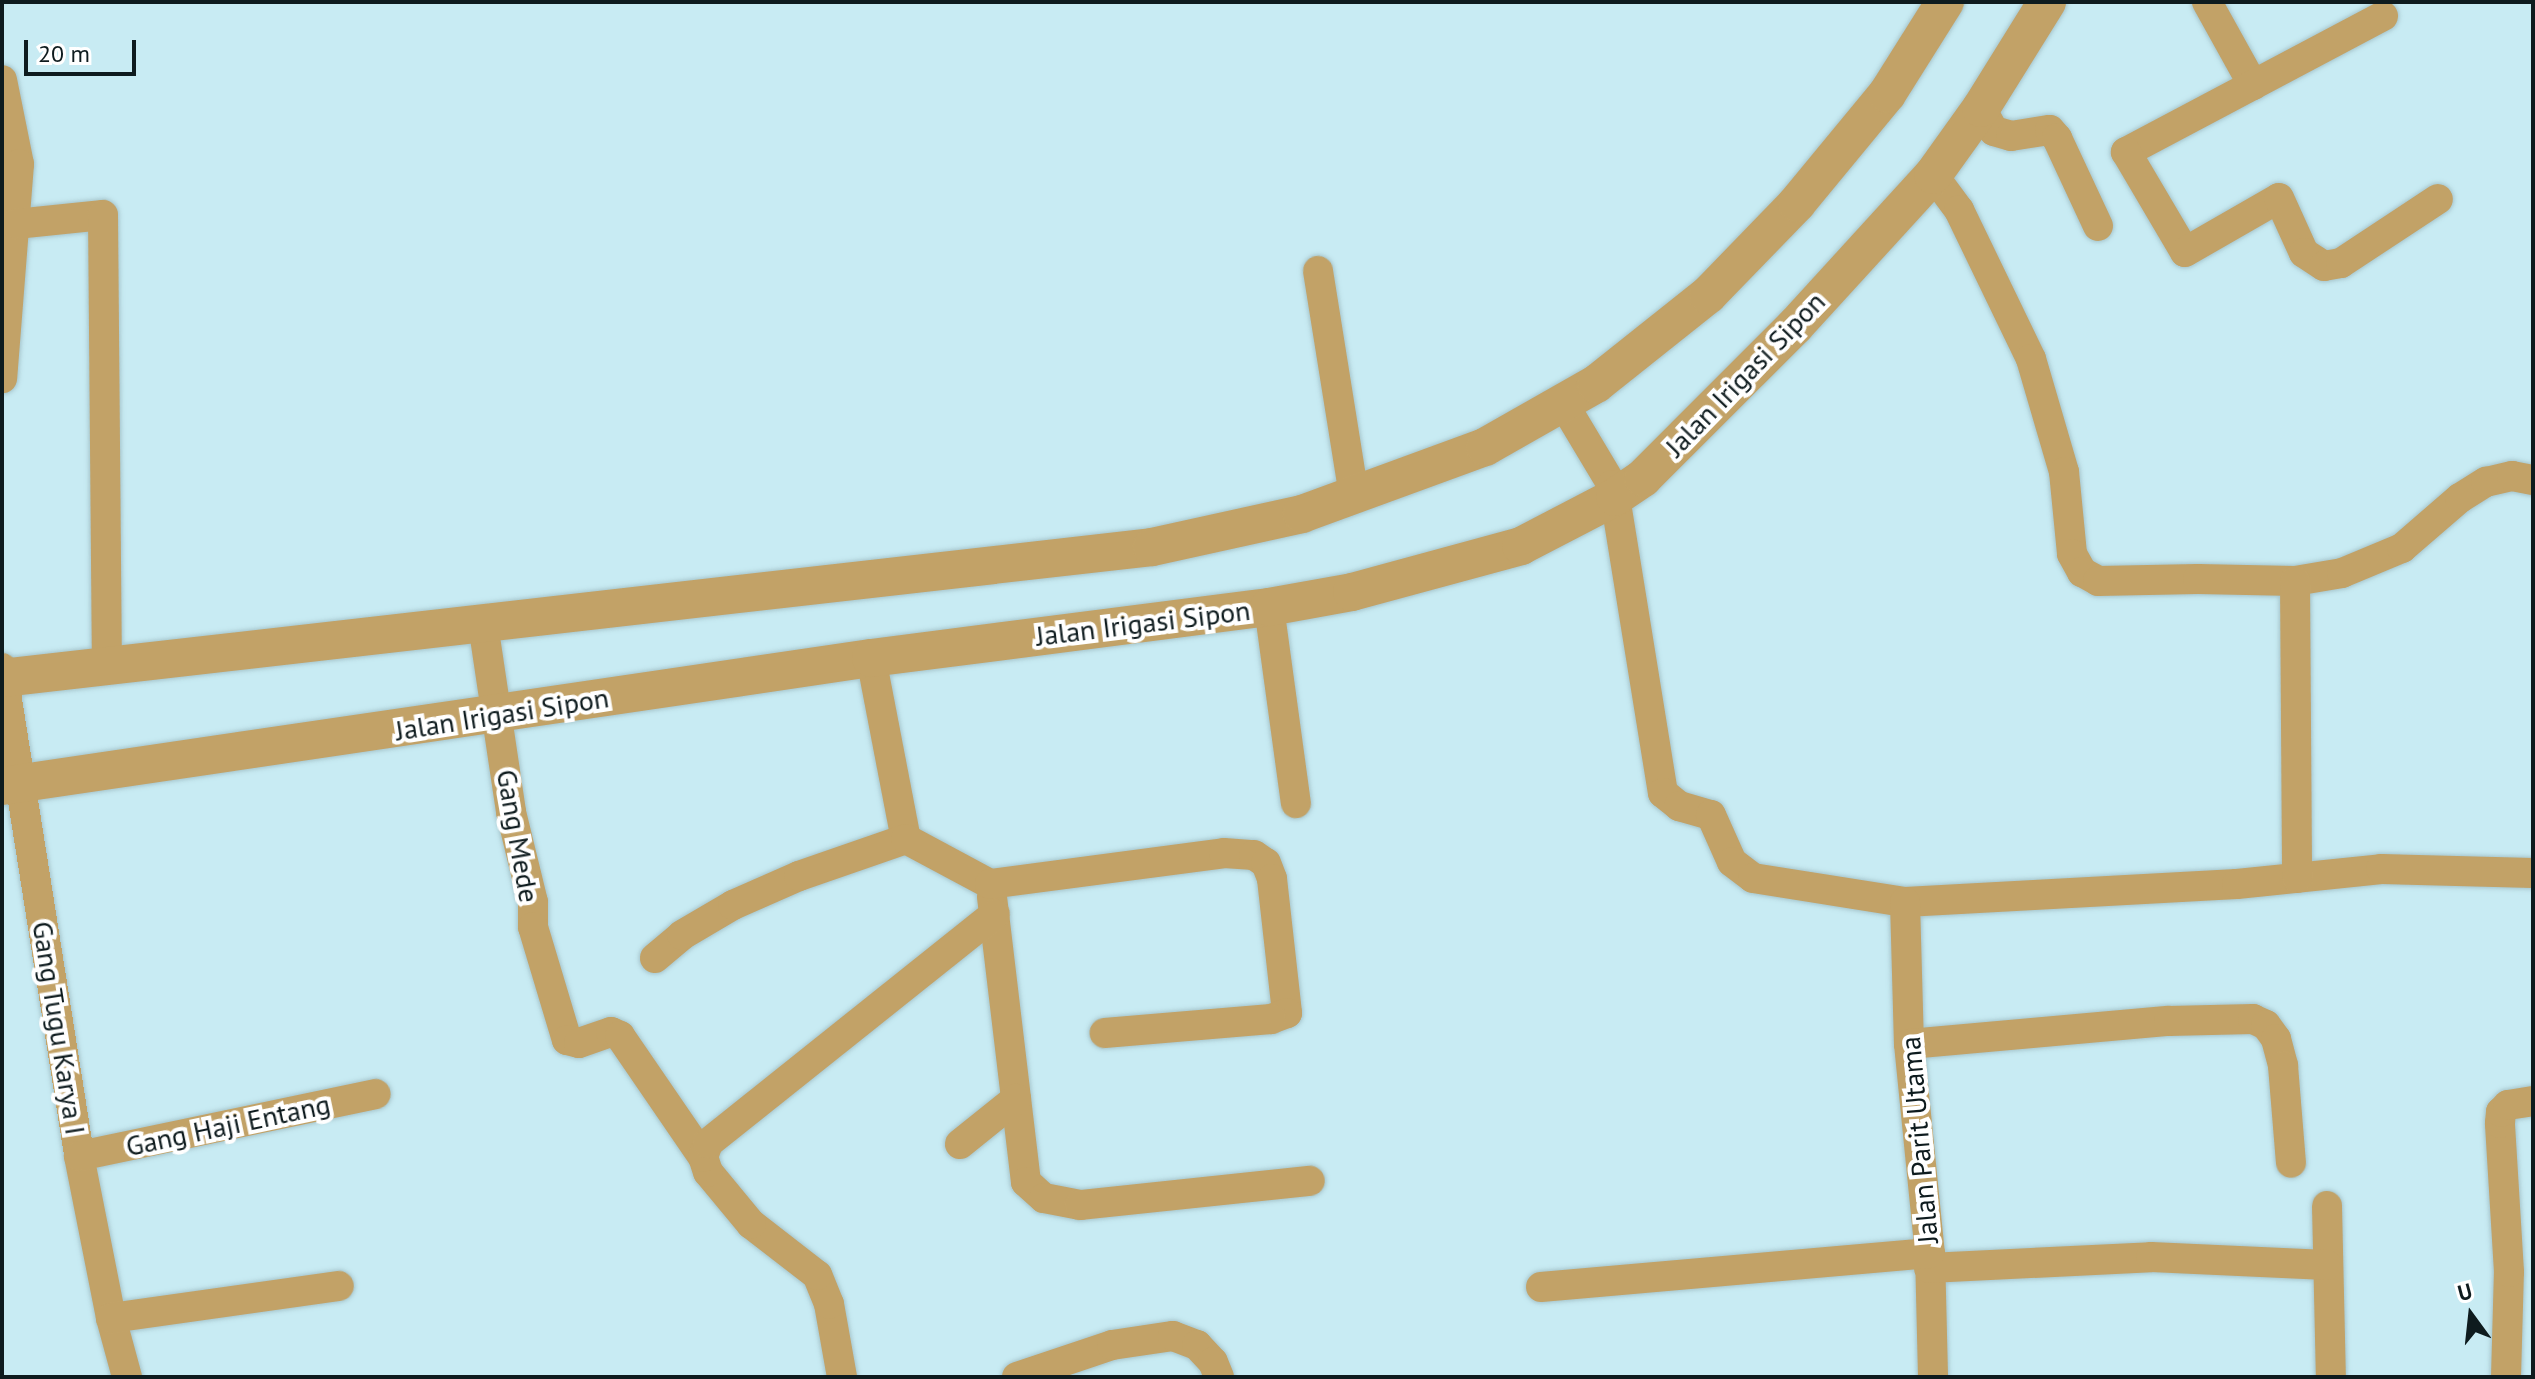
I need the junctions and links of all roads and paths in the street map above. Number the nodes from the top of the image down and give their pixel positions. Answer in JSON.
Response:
{"nodes":[{"id":1,"x":1945,"y":2,"type":"edge"},
{"id":2,"x":2047,"y":2,"type":"edge"},
{"id":3,"x":2207,"y":2,"type":"edge"},
{"id":4,"x":2383,"y":16,"type":"dead end"},
{"id":5,"x":2,"y":80,"type":"edge"},
{"id":6,"x":2253,"y":85,"type":"junction"},
{"id":7,"x":1981,"y":108,"type":"junction"},
{"id":8,"x":1933,"y":175,"type":"junction"},
{"id":9,"x":2438,"y":199,"type":"dead end"},
{"id":10,"x":16,"y":224,"type":"junction"},
{"id":11,"x":2098,"y":226,"type":"dead end"},
{"id":12,"x":1318,"y":271,"type":"dead end"},
{"id":13,"x":2,"y":378,"type":"edge"},
{"id":14,"x":1567,"y":410,"type":"junction"},
{"id":15,"x":2533,"y":480,"type":"edge"},
{"id":16,"x":1614,"y":491,"type":"junction"},
{"id":17,"x":1354,"y":495,"type":"junction"},
{"id":18,"x":2295,"y":581,"type":"junction"},
{"id":19,"x":1269,"y":607,"type":"junction"},
{"id":20,"x":485,"y":635,"type":"junction"},
{"id":21,"x":871,"y":658,"type":"junction"},
{"id":22,"x":107,"y":666,"type":"junction"},
{"id":23,"x":3,"y":679,"type":"edge"},
{"id":24,"x":496,"y":702,"type":"junction"},
{"id":25,"x":13,"y":779,"type":"edge"},
{"id":26,"x":1296,"y":803,"type":"dead end"},
{"id":27,"x":906,"y":839,"type":"junction"},
{"id":28,"x":2533,"y":873,"type":"edge"},
{"id":29,"x":2297,"y":878,"type":"junction"},
{"id":30,"x":990,"y":884,"type":"junction"},
{"id":31,"x":1905,"y":902,"type":"junction"},
{"id":32,"x":995,"y":914,"type":"junction"},
{"id":33,"x":655,"y":958,"type":"dead end"},
{"id":34,"x":1105,"y":1033,"type":"dead end"},
{"id":35,"x":1909,"y":1044,"type":"junction"},
{"id":36,"x":376,"y":1094,"type":"dead end"},
{"id":37,"x":1016,"y":1099,"type":"junction"},
{"id":38,"x":2533,"y":1101,"type":"edge"},
{"id":39,"x":960,"y":1144,"type":"dead end"},
{"id":40,"x":79,"y":1156,"type":"junction"},
{"id":41,"x":703,"y":1157,"type":"junction"},
{"id":42,"x":2291,"y":1163,"type":"dead end"},
{"id":43,"x":1310,"y":1181,"type":"dead end"},
{"id":44,"x":2327,"y":1206,"type":"dead end"},
{"id":45,"x":1929,"y":1260,"type":"junction"},
{"id":46,"x":2327,"y":1265,"type":"junction"},
{"id":47,"x":339,"y":1286,"type":"dead end"},
{"id":48,"x":1541,"y":1287,"type":"dead end"},
{"id":49,"x":111,"y":1318,"type":"junction"},
{"id":50,"x":127,"y":1377,"type":"edge"},
{"id":51,"x":842,"y":1377,"type":"edge"},
{"id":52,"x":1017,"y":1377,"type":"edge"},
{"id":53,"x":1219,"y":1377,"type":"edge"},
{"id":54,"x":1933,"y":1377,"type":"edge"},
{"id":55,"x":2331,"y":1377,"type":"edge"},
{"id":56,"x":2506,"y":1377,"type":"edge"}],
"edges":[{"from":1,"to":14,"type":"street"},
{"from":2,"to":7,"type":"street","name":"Jalan Irigasi Sipon"},
{"from":3,"to":6,"type":"street"},
{"from":4,"to":6,"type":"street"},
{"from":5,"to":10,"type":"street"},
{"from":6,"to":9,"type":"street"},
{"from":7,"to":8,"type":"street","name":"Jalan Irigasi Sipon"},
{"from":7,"to":11,"type":"street"},
{"from":8,"to":16,"type":"street","name":"Jalan Irigasi Sipon"},
{"from":8,"to":18,"type":"street"},
{"from":10,"to":13,"type":"street"},
{"from":10,"to":22,"type":"street"},
{"from":12,"to":17,"type":"street"},
{"from":14,"to":16,"type":"street"},
{"from":14,"to":17,"type":"street"},
{"from":15,"to":18,"type":"street"},
{"from":16,"to":19,"type":"street","name":"Jalan Irigasi Sipon"},
{"from":16,"to":31,"type":"street"},
{"from":17,"to":20,"type":"street"},
{"from":18,"to":29,"type":"street"},
{"from":19,"to":21,"type":"street","name":"Jalan Irigasi Sipon"},
{"from":19,"to":26,"type":"street"},
{"from":20,"to":22,"type":"street"},
{"from":20,"to":24,"type":"street","name":"Gang Mede"},
{"from":21,"to":24,"type":"street","name":"Jalan Irigasi Sipon"},
{"from":21,"to":27,"type":"street"},
{"from":22,"to":23,"type":"street"},
{"from":23,"to":25,"type":"street","name":"Gang Tugu Karya I"},
{"from":24,"to":25,"type":"street","name":"Jalan Irigasi Sipon"},
{"from":24,"to":41,"type":"street","name":"Gang Mede"},
{"from":25,"to":40,"type":"street","name":"Gang Tugu Karya I"},
{"from":27,"to":30,"type":"street"},
{"from":27,"to":33,"type":"street"},
{"from":28,"to":29,"type":"street"},
{"from":29,"to":31,"type":"street"},
{"from":30,"to":32,"type":"street"},
{"from":30,"to":34,"type":"street"},
{"from":31,"to":35,"type":"street","name":"Jalan Parit Utama"},
{"from":32,"to":37,"type":"street"},
{"from":32,"to":41,"type":"street"},
{"from":35,"to":42,"type":"street"},
{"from":35,"to":45,"type":"street","name":"Jalan Parit Utama"},
{"from":36,"to":40,"type":"street","name":"Gang Haji Entang"},
{"from":37,"to":39,"type":"street"},
{"from":37,"to":43,"type":"street"},
{"from":38,"to":56,"type":"street"},
{"from":40,"to":49,"type":"street","name":"Gang Tugu Karya I"},
{"from":41,"to":51,"type":"street"},
{"from":44,"to":46,"type":"street"},
{"from":45,"to":46,"type":"street"},
{"from":45,"to":48,"type":"street"},
{"from":45,"to":54,"type":"street","name":"Jalan Parit Utama"},
{"from":46,"to":55,"type":"street"},
{"from":47,"to":49,"type":"street"},
{"from":49,"to":50,"type":"street","name":"Gang Tugu Karya I"},
{"from":52,"to":53,"type":"street"}]}
